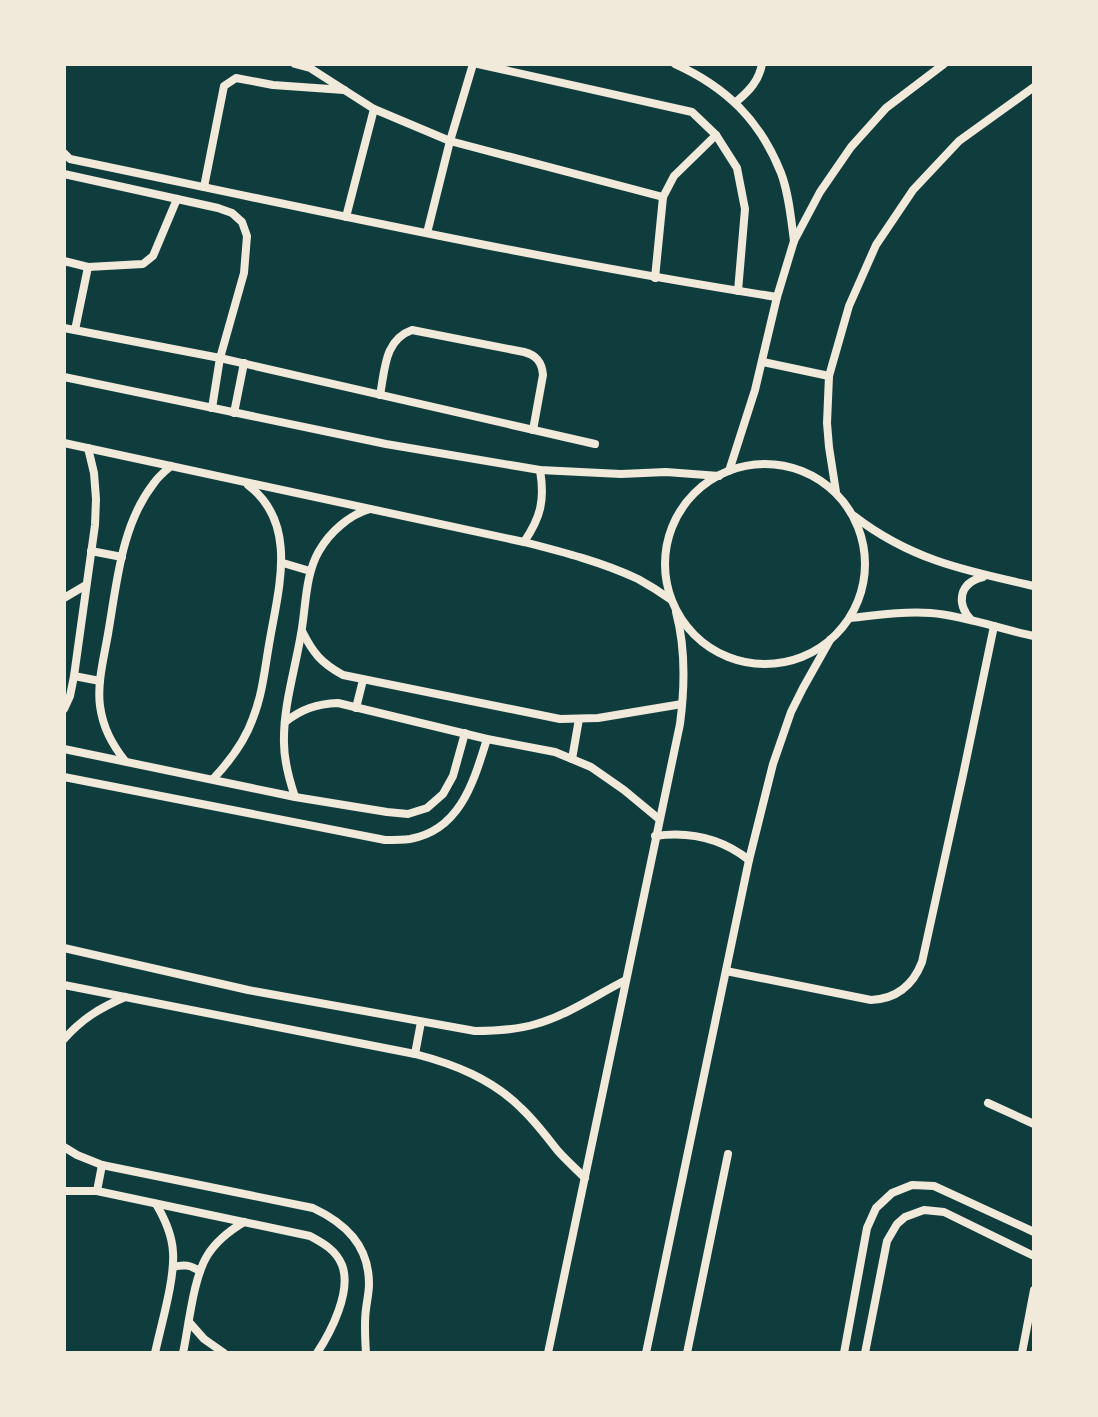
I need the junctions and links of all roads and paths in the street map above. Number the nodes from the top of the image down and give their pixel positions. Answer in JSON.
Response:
{"nodes":[{"id":1,"x":295,"y":64,"type":"edge"},
{"id":2,"x":475,"y":64,"type":"edge"},
{"id":3,"x":675,"y":64,"type":"edge"},
{"id":4,"x":762,"y":64,"type":"edge"},
{"id":5,"x":944,"y":64,"type":"edge"},
{"id":6,"x":1034,"y":87,"type":"edge"},
{"id":7,"x":344,"y":90,"type":"junction"},
{"id":8,"x":736,"y":102,"type":"junction"},
{"id":9,"x":374,"y":109,"type":"junction"},
{"id":10,"x":716,"y":135,"type":"junction"},
{"id":11,"x":450,"y":141,"type":"junction"},
{"id":12,"x":64,"y":153,"type":"edge"},
{"id":13,"x":65,"y":174,"type":"edge"},
{"id":14,"x":64,"y":187,"type":"edge"},
{"id":15,"x":204,"y":187,"type":"junction"},
{"id":16,"x":663,"y":197,"type":"junction"},
{"id":17,"x":177,"y":199,"type":"junction"},
{"id":18,"x":346,"y":217,"type":"junction"},
{"id":19,"x":427,"y":233,"type":"junction"},
{"id":20,"x":794,"y":241,"type":"junction"},
{"id":21,"x":64,"y":261,"type":"edge"},
{"id":22,"x":88,"y":267,"type":"junction"},
{"id":23,"x":655,"y":278,"type":"junction"},
{"id":24,"x":738,"y":291,"type":"junction"},
{"id":25,"x":777,"y":297,"type":"junction"},
{"id":26,"x":64,"y":328,"type":"edge"},
{"id":27,"x":75,"y":330,"type":"junction"},
{"id":28,"x":220,"y":358,"type":"junction"},
{"id":29,"x":763,"y":362,"type":"junction"},
{"id":30,"x":244,"y":363,"type":"junction"},
{"id":31,"x":829,"y":376,"type":"junction"},
{"id":32,"x":64,"y":377,"type":"edge"},
{"id":33,"x":380,"y":395,"type":"junction"},
{"id":34,"x":212,"y":408,"type":"junction"},
{"id":35,"x":234,"y":413,"type":"junction"},
{"id":36,"x":533,"y":430,"type":"junction"},
{"id":37,"x":64,"y":443,"type":"edge"},
{"id":38,"x":595,"y":444,"type":"dead end"},
{"id":39,"x":88,"y":448,"type":"junction"},
{"id":40,"x":171,"y":466,"type":"junction"},
{"id":41,"x":540,"y":470,"type":"junction"},
{"id":42,"x":729,"y":471,"type":"junction"},
{"id":43,"x":719,"y":476,"type":"junction"},
{"id":44,"x":244,"y":482,"type":"junction"},
{"id":45,"x":836,"y":493,"type":"junction"},
{"id":46,"x":387,"y":512,"type":"junction"},
{"id":47,"x":852,"y":514,"type":"junction"},
{"id":48,"x":524,"y":542,"type":"junction"},
{"id":49,"x":91,"y":551,"type":"junction"},
{"id":50,"x":122,"y":557,"type":"junction"},
{"id":51,"x":283,"y":563,"type":"junction"},
{"id":52,"x":310,"y":571,"type":"junction"},
{"id":53,"x":986,"y":576,"type":"junction"},
{"id":54,"x":86,"y":585,"type":"junction"},
{"id":55,"x":1034,"y":586,"type":"edge"},
{"id":56,"x":64,"y":598,"type":"edge"},
{"id":57,"x":670,"y":599,"type":"junction"},
{"id":58,"x":676,"y":612,"type":"junction"},
{"id":59,"x":850,"y":618,"type":"junction"},
{"id":60,"x":972,"y":621,"type":"junction"},
{"id":61,"x":994,"y":626,"type":"junction"},
{"id":62,"x":302,"y":631,"type":"junction"},
{"id":63,"x":1032,"y":637,"type":"edge"},
{"id":64,"x":830,"y":640,"type":"junction"},
{"id":65,"x":64,"y":662,"type":"edge"},
{"id":66,"x":74,"y":674,"type":"junction"},
{"id":67,"x":363,"y":680,"type":"junction"},
{"id":68,"x":100,"y":681,"type":"junction"},
{"id":69,"x":682,"y":704,"type":"junction"},
{"id":70,"x":356,"y":708,"type":"junction"},
{"id":71,"x":64,"y":709,"type":"edge"},
{"id":72,"x":579,"y":719,"type":"junction"},
{"id":73,"x":285,"y":722,"type":"junction"},
{"id":74,"x":465,"y":733,"type":"junction"},
{"id":75,"x":487,"y":739,"type":"junction"},
{"id":76,"x":64,"y":749,"type":"edge"},
{"id":77,"x":572,"y":759,"type":"junction"},
{"id":78,"x":126,"y":762,"type":"junction"},
{"id":79,"x":64,"y":777,"type":"edge"},
{"id":80,"x":213,"y":779,"type":"junction"},
{"id":81,"x":295,"y":797,"type":"junction"},
{"id":82,"x":659,"y":819,"type":"junction"},
{"id":83,"x":655,"y":836,"type":"junction"},
{"id":84,"x":749,"y":860,"type":"junction"},
{"id":85,"x":64,"y":948,"type":"edge"},
{"id":86,"x":726,"y":971,"type":"junction"},
{"id":87,"x":626,"y":980,"type":"junction"},
{"id":88,"x":64,"y":985,"type":"edge"},
{"id":89,"x":125,"y":997,"type":"junction"},
{"id":90,"x":421,"y":1022,"type":"junction"},
{"id":91,"x":64,"y":1039,"type":"edge"},
{"id":92,"x":415,"y":1054,"type":"junction"},
{"id":93,"x":988,"y":1103,"type":"dead end"},
{"id":94,"x":1034,"y":1124,"type":"edge"},
{"id":95,"x":64,"y":1147,"type":"edge"},
{"id":96,"x":728,"y":1154,"type":"dead end"},
{"id":97,"x":102,"y":1165,"type":"junction"},
{"id":98,"x":585,"y":1178,"type":"junction"},
{"id":99,"x":64,"y":1191,"type":"edge"},
{"id":100,"x":97,"y":1191,"type":"junction"},
{"id":101,"x":156,"y":1204,"type":"junction"},
{"id":102,"x":244,"y":1222,"type":"junction"},
{"id":103,"x":1034,"y":1232,"type":"edge"},
{"id":104,"x":1034,"y":1256,"type":"edge"},
{"id":105,"x":173,"y":1267,"type":"junction"},
{"id":106,"x":200,"y":1271,"type":"junction"},
{"id":107,"x":1034,"y":1290,"type":"edge"},
{"id":108,"x":189,"y":1322,"type":"junction"},
{"id":109,"x":155,"y":1353,"type":"edge"},
{"id":110,"x":183,"y":1353,"type":"edge"},
{"id":111,"x":224,"y":1353,"type":"edge"},
{"id":112,"x":317,"y":1353,"type":"edge"},
{"id":113,"x":366,"y":1353,"type":"edge"},
{"id":114,"x":548,"y":1353,"type":"edge"},
{"id":115,"x":646,"y":1353,"type":"edge"},
{"id":116,"x":687,"y":1353,"type":"edge"},
{"id":117,"x":844,"y":1353,"type":"edge"},
{"id":118,"x":865,"y":1353,"type":"edge"},
{"id":119,"x":1022,"y":1353,"type":"edge"}],
"edges":[{"from":1,"to":7,"type":"street"},
{"from":2,"to":10,"type":"street"},
{"from":2,"to":11,"type":"street"},
{"from":3,"to":8,"type":"street"},
{"from":4,"to":8,"type":"street"},
{"from":5,"to":20,"type":"street"},
{"from":6,"to":31,"type":"street"},
{"from":7,"to":9,"type":"street"},
{"from":7,"to":15,"type":"street"},
{"from":8,"to":20,"type":"street"},
{"from":9,"to":11,"type":"street"},
{"from":9,"to":18,"type":"street"},
{"from":10,"to":16,"type":"street"},
{"from":10,"to":24,"type":"street"},
{"from":11,"to":16,"type":"street"},
{"from":11,"to":19,"type":"street"},
{"from":12,"to":15,"type":"street"},
{"from":13,"to":14,"type":"street"},
{"from":13,"to":17,"type":"street"},
{"from":15,"to":18,"type":"street"},
{"from":16,"to":23,"type":"street"},
{"from":17,"to":22,"type":"street"},
{"from":17,"to":28,"type":"street"},
{"from":18,"to":19,"type":"street"},
{"from":19,"to":23,"type":"street"},
{"from":20,"to":25,"type":"street"},
{"from":21,"to":22,"type":"street"},
{"from":22,"to":27,"type":"street"},
{"from":23,"to":24,"type":"street"},
{"from":24,"to":25,"type":"street"},
{"from":25,"to":29,"type":"street"},
{"from":26,"to":27,"type":"street"},
{"from":27,"to":28,"type":"street"},
{"from":28,"to":30,"type":"street"},
{"from":28,"to":34,"type":"street"},
{"from":29,"to":31,"type":"street"},
{"from":29,"to":42,"type":"street"},
{"from":30,"to":33,"type":"street"},
{"from":30,"to":35,"type":"street"},
{"from":31,"to":45,"type":"street"},
{"from":32,"to":34,"type":"street"},
{"from":33,"to":36,"type":"street"},
{"from":33,"to":36,"type":"street"},
{"from":34,"to":35,"type":"street"},
{"from":35,"to":41,"type":"street"},
{"from":36,"to":38,"type":"street"},
{"from":37,"to":39,"type":"street"},
{"from":39,"to":40,"type":"street"},
{"from":39,"to":49,"type":"street"},
{"from":40,"to":44,"type":"street"},
{"from":40,"to":50,"type":"street"},
{"from":41,"to":43,"type":"street"},
{"from":41,"to":48,"type":"street"},
{"from":42,"to":43,"type":"street"},
{"from":42,"to":45,"type":"street"},
{"from":43,"to":57,"type":"street"},
{"from":44,"to":46,"type":"street"},
{"from":44,"to":51,"type":"street"},
{"from":45,"to":47,"type":"street"},
{"from":46,"to":48,"type":"street"},
{"from":46,"to":52,"type":"street"},
{"from":47,"to":53,"type":"street"},
{"from":47,"to":59,"type":"street"},
{"from":48,"to":57,"type":"street"},
{"from":49,"to":50,"type":"street"},
{"from":49,"to":54,"type":"street"},
{"from":50,"to":68,"type":"street"},
{"from":51,"to":52,"type":"street"},
{"from":51,"to":80,"type":"street"},
{"from":52,"to":62,"type":"street"},
{"from":53,"to":55,"type":"street"},
{"from":53,"to":60,"type":"street"},
{"from":54,"to":56,"type":"street"},
{"from":54,"to":66,"type":"street"},
{"from":57,"to":58,"type":"street"},
{"from":58,"to":64,"type":"street"},
{"from":58,"to":69,"type":"street"},
{"from":59,"to":60,"type":"street"},
{"from":59,"to":64,"type":"street"},
{"from":60,"to":61,"type":"street"},
{"from":61,"to":63,"type":"street"},
{"from":61,"to":86,"type":"street"},
{"from":62,"to":67,"type":"street"},
{"from":62,"to":73,"type":"street"},
{"from":64,"to":84,"type":"street"},
{"from":65,"to":66,"type":"street"},
{"from":66,"to":68,"type":"street"},
{"from":66,"to":71,"type":"street"},
{"from":67,"to":70,"type":"street"},
{"from":67,"to":72,"type":"street"},
{"from":68,"to":78,"type":"street"},
{"from":69,"to":72,"type":"street"},
{"from":69,"to":82,"type":"street"},
{"from":70,"to":73,"type":"street"},
{"from":70,"to":74,"type":"street"},
{"from":72,"to":77,"type":"street"},
{"from":73,"to":81,"type":"street"},
{"from":74,"to":75,"type":"street"},
{"from":74,"to":81,"type":"street"},
{"from":75,"to":77,"type":"street"},
{"from":75,"to":79,"type":"street"},
{"from":76,"to":78,"type":"street"},
{"from":77,"to":82,"type":"street"},
{"from":78,"to":80,"type":"street"},
{"from":80,"to":81,"type":"street"},
{"from":82,"to":83,"type":"street"},
{"from":83,"to":84,"type":"street"},
{"from":83,"to":87,"type":"street"},
{"from":84,"to":86,"type":"street"},
{"from":85,"to":90,"type":"street"},
{"from":86,"to":115,"type":"street"},
{"from":87,"to":90,"type":"street"},
{"from":87,"to":98,"type":"street"},
{"from":88,"to":89,"type":"street"},
{"from":89,"to":91,"type":"street"},
{"from":89,"to":92,"type":"street"},
{"from":90,"to":92,"type":"street"},
{"from":92,"to":98,"type":"street"},
{"from":93,"to":94,"type":"street"},
{"from":95,"to":97,"type":"street"},
{"from":96,"to":116,"type":"street"},
{"from":97,"to":100,"type":"street"},
{"from":97,"to":113,"type":"street"},
{"from":98,"to":114,"type":"street"},
{"from":99,"to":100,"type":"street"},
{"from":100,"to":101,"type":"street"},
{"from":101,"to":102,"type":"street"},
{"from":101,"to":105,"type":"street"},
{"from":102,"to":106,"type":"street"},
{"from":102,"to":112,"type":"street"},
{"from":103,"to":117,"type":"street"},
{"from":104,"to":118,"type":"street"},
{"from":105,"to":106,"type":"street"},
{"from":105,"to":109,"type":"street"},
{"from":106,"to":108,"type":"street"},
{"from":107,"to":119,"type":"street"},
{"from":108,"to":110,"type":"street"},
{"from":108,"to":111,"type":"street"}]}
